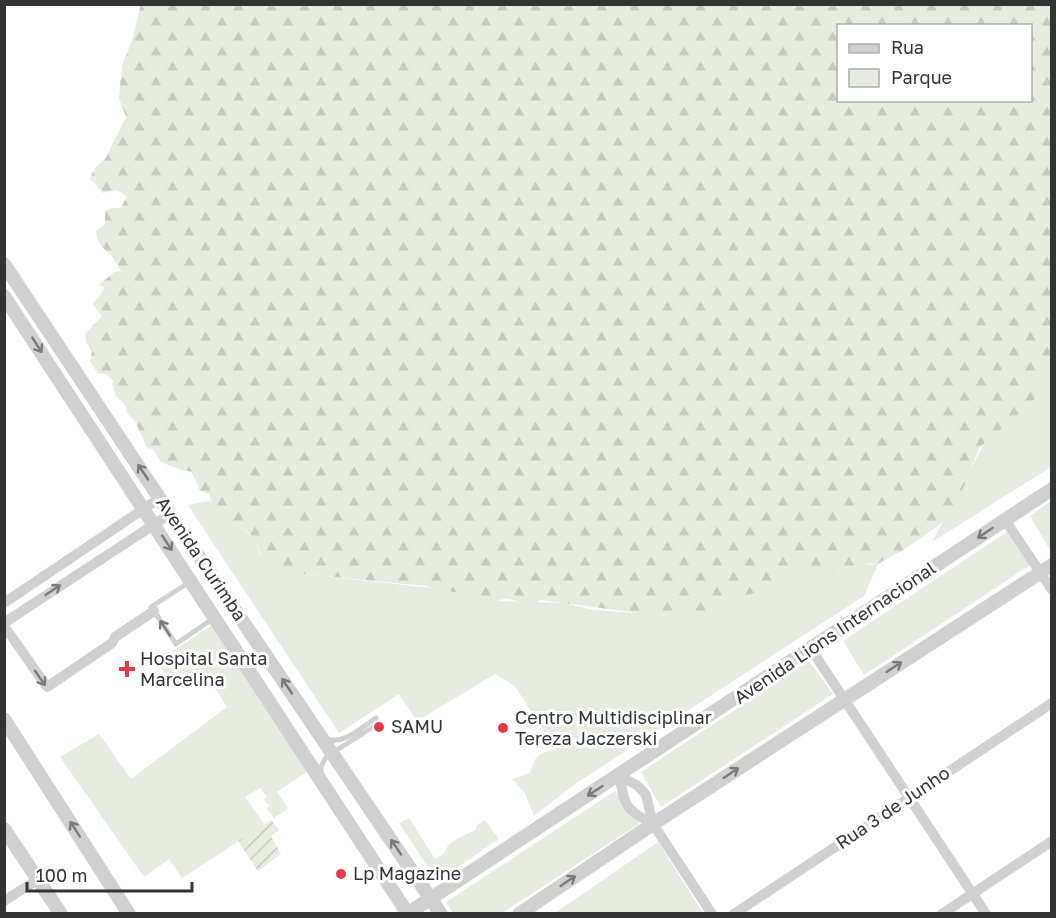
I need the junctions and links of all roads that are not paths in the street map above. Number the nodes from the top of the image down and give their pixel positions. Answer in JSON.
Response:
{"nodes":[{"id":1,"x":4,"y":264,"type":"edge"},
{"id":2,"x":4,"y":296,"type":"edge"},
{"id":3,"x":31,"y":304,"type":"junction"},
{"id":4,"x":10,"y":317,"type":"edge"},
{"id":5,"x":1052,"y":489,"type":"edge"},
{"id":6,"x":160,"y":498,"type":"junction"},
{"id":7,"x":145,"y":508,"type":"junction"},
{"id":8,"x":170,"y":514,"type":"junction"},
{"id":9,"x":1005,"y":520,"type":"junction"},
{"id":10,"x":155,"y":524,"type":"junction"},
{"id":11,"x":1046,"y":569,"type":"edge"},
{"id":12,"x":192,"y":581,"type":"junction"},
{"id":13,"x":1052,"y":590,"type":"edge"},
{"id":14,"x":4,"y":603,"type":"edge"},
{"id":15,"x":154,"y":611,"type":"junction"},
{"id":16,"x":215,"y":617,"type":"junction"},
{"id":17,"x":6,"y":626,"type":"edge"},
{"id":18,"x":811,"y":649,"type":"junction"},
{"id":19,"x":845,"y":699,"type":"junction"},
{"id":20,"x":1052,"y":703,"type":"edge"},
{"id":21,"x":4,"y":719,"type":"edge"},
{"id":22,"x":317,"y":730,"type":"junction"},
{"id":23,"x":332,"y":753,"type":"junction"},
{"id":24,"x":620,"y":776,"type":"junction"},
{"id":25,"x":322,"y":781,"type":"junction"},
{"id":26,"x":910,"y":796,"type":"junction"},
{"id":27,"x":653,"y":824,"type":"junction"},
{"id":28,"x":4,"y":829,"type":"edge"},
{"id":29,"x":1052,"y":841,"type":"edge"},
{"id":30,"x":37,"y":880,"type":"junction"},
{"id":31,"x":973,"y":893,"type":"junction"},
{"id":32,"x":430,"y":897,"type":"junction"},
{"id":33,"x":4,"y":901,"type":"edge"},
{"id":34,"x":408,"y":913,"type":"edge"},
{"id":35,"x":61,"y":914,"type":"edge"},
{"id":36,"x":129,"y":914,"type":"edge"},
{"id":37,"x":441,"y":914,"type":"edge"},
{"id":38,"x":519,"y":914,"type":"edge"},
{"id":39,"x":712,"y":914,"type":"edge"},
{"id":40,"x":734,"y":914,"type":"edge"},
{"id":41,"x":942,"y":914,"type":"edge"},
{"id":42,"x":986,"y":914,"type":"edge"}],
"edges":[{"from":1,"to":3,"type":"street","name":"Avenida Curimba"},
{"from":2,"to":4,"type":"street","name":"Avenida Curimba"},
{"from":3,"to":4,"type":"street"},
{"from":6,"to":3,"type":"street","name":"Avenida Curimba","one_way":true},
{"from":4,"to":7,"type":"street","name":"Avenida Curimba","one_way":true},
{"from":5,"to":9,"type":"street","name":"Avenida Lions Internacional"},
{"from":6,"to":7,"type":"street"},
{"from":6,"to":8,"type":"street","name":"Avenida Curimba"},
{"from":7,"to":10,"type":"street","name":"Avenida Curimba"},
{"from":7,"to":14,"type":"street"},
{"from":8,"to":10,"type":"street"},
{"from":22,"to":8,"type":"street","name":"Avenida Curimba","one_way":true},
{"from":9,"to":11,"type":"street"},
{"from":9,"to":18,"type":"street","name":"Avenida Lions Internacional","one_way":true},
{"from":10,"to":12,"type":"street","name":"Avenida Curimba","one_way":true},
{"from":17,"to":10,"type":"street","one_way":true},
{"from":11,"to":13,"type":"street"},
{"from":19,"to":11,"type":"street","one_way":true},
{"from":12,"to":15,"type":"lane"},
{"from":12,"to":16,"type":"street","name":"Avenida Curimba"},
{"from":16,"to":15,"type":"lane","one_way":true},
{"from":17,"to":15,"type":"street","one_way":true},
{"from":16,"to":25,"type":"street","name":"Avenida Curimba"},
{"from":18,"to":19,"type":"street"},
{"from":18,"to":24,"type":"street","name":"Avenida Lions Internacional"},
{"from":19,"to":26,"type":"street"},
{"from":27,"to":19,"type":"street","one_way":true},
{"from":20,"to":26,"type":"street","name":"Rua 3 de Junho"},
{"from":36,"to":21,"type":"street","one_way":true},
{"from":22,"to":23,"type":"street","name":"Avenida Curimba"},
{"from":22,"to":23,"type":"lane"},
{"from":23,"to":25,"type":"lane"},
{"from":32,"to":23,"type":"street","name":"Avenida Curimba","one_way":true},
{"from":24,"to":27,"type":"street"},
{"from":24,"to":27,"type":"street"},
{"from":24,"to":32,"type":"street","name":"Avenida Lions Internacional","one_way":true},
{"from":25,"to":34,"type":"street","name":"Avenida Curimba"},
{"from":26,"to":31,"type":"street"},
{"from":26,"to":40,"type":"street","name":"Rua 3 de Junho"},
{"from":38,"to":27,"type":"street","one_way":true},
{"from":27,"to":39,"type":"street"},
{"from":28,"to":30,"type":"street"},
{"from":29,"to":31,"type":"street"},
{"from":30,"to":33,"type":"street"},
{"from":30,"to":35,"type":"street"},
{"from":31,"to":41,"type":"street"},
{"from":31,"to":42,"type":"street"},
{"from":32,"to":34,"type":"street","name":"Avenida Lions Internacional"},
{"from":32,"to":37,"type":"street","name":"Avenida Curimba"}]}
